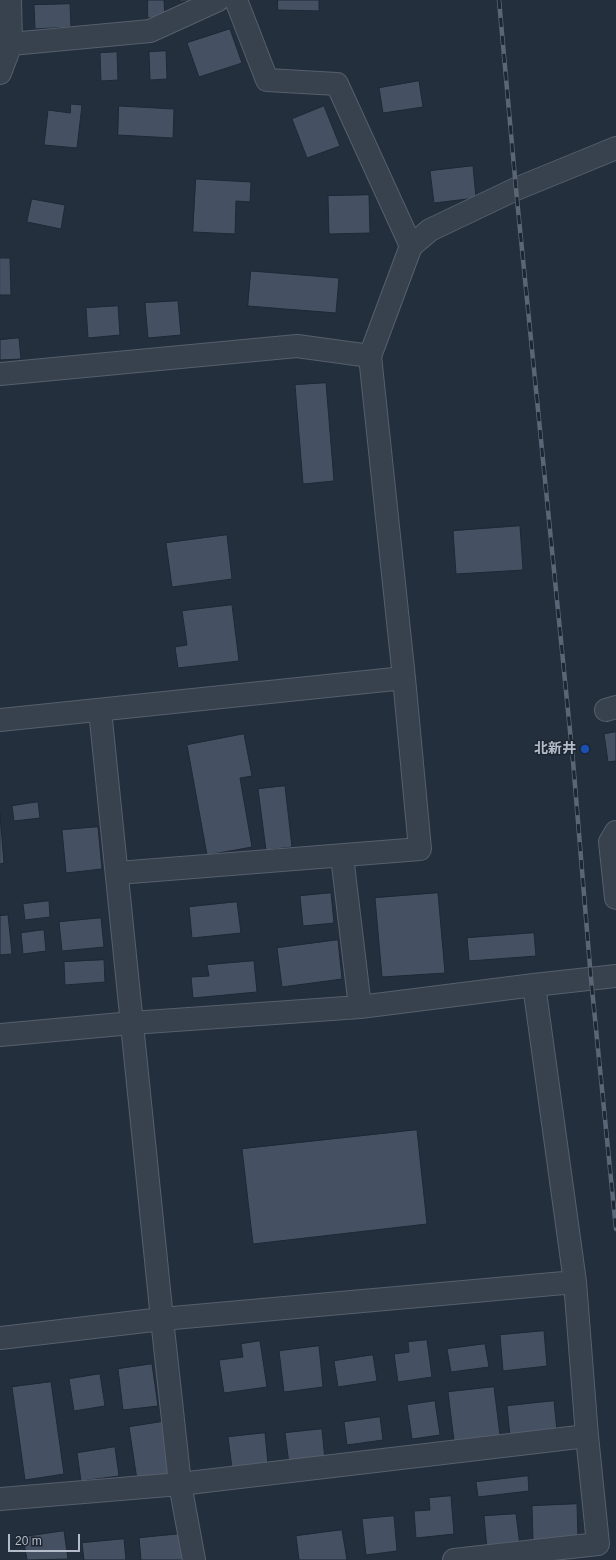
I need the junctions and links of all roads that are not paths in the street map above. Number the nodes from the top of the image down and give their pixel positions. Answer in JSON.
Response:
{"nodes":[{"id":1,"x":10,"y":0,"type":"edge"},
{"id":2,"x":218,"y":0,"type":"edge"},
{"id":3,"x":236,"y":0,"type":"edge"},
{"id":4,"x":11,"y":44,"type":"junction"},
{"id":5,"x":0,"y":73,"type":"edge"},
{"id":6,"x":616,"y":148,"type":"edge"},
{"id":7,"x":412,"y":246,"type":"junction"},
{"id":8,"x":370,"y":356,"type":"junction"},
{"id":9,"x":0,"y":374,"type":"edge"},
{"id":10,"x":404,"y":678,"type":"junction"},
{"id":11,"x":100,"y":710,"type":"junction"},
{"id":12,"x":0,"y":720,"type":"edge"},
{"id":13,"x":616,"y":832,"type":"edge"},
{"id":14,"x":342,"y":856,"type":"junction"},
{"id":15,"x":118,"y":873,"type":"junction"},
{"id":16,"x":616,"y":898,"type":"edge"},
{"id":17,"x":616,"y":976,"type":"edge"},
{"id":18,"x":534,"y":985,"type":"junction"},
{"id":19,"x":360,"y":1007,"type":"junction"},
{"id":20,"x":132,"y":1022,"type":"junction"},
{"id":21,"x":0,"y":1035,"type":"edge"},
{"id":22,"x":575,"y":1282,"type":"junction"},
{"id":23,"x":162,"y":1319,"type":"junction"},
{"id":24,"x":0,"y":1338,"type":"edge"},
{"id":25,"x":587,"y":1436,"type":"junction"},
{"id":26,"x":180,"y":1484,"type":"junction"},
{"id":27,"x":0,"y":1498,"type":"edge"},
{"id":28,"x":194,"y":1560,"type":"edge"},
{"id":29,"x":454,"y":1560,"type":"edge"}],
"edges":[{"from":1,"to":4,"type":"street"},
{"from":2,"to":4,"type":"street"},
{"from":3,"to":7,"type":"street"},
{"from":4,"to":5,"type":"street"},
{"from":6,"to":7,"type":"street"},
{"from":7,"to":8,"type":"street"},
{"from":8,"to":9,"type":"street"},
{"from":8,"to":10,"type":"street"},
{"from":10,"to":11,"type":"street"},
{"from":10,"to":14,"type":"street"},
{"from":11,"to":12,"type":"street"},
{"from":11,"to":15,"type":"street"},
{"from":13,"to":16,"type":"street"},
{"from":14,"to":15,"type":"street"},
{"from":14,"to":19,"type":"street"},
{"from":15,"to":20,"type":"street"},
{"from":17,"to":18,"type":"street"},
{"from":18,"to":19,"type":"street"},
{"from":18,"to":22,"type":"street"},
{"from":19,"to":20,"type":"street"},
{"from":20,"to":21,"type":"street"},
{"from":20,"to":23,"type":"street"},
{"from":22,"to":23,"type":"street"},
{"from":22,"to":25,"type":"street"},
{"from":23,"to":24,"type":"street"},
{"from":23,"to":26,"type":"street"},
{"from":25,"to":26,"type":"street"},
{"from":25,"to":29,"type":"street"},
{"from":26,"to":27,"type":"street"},
{"from":26,"to":28,"type":"street"}]}
